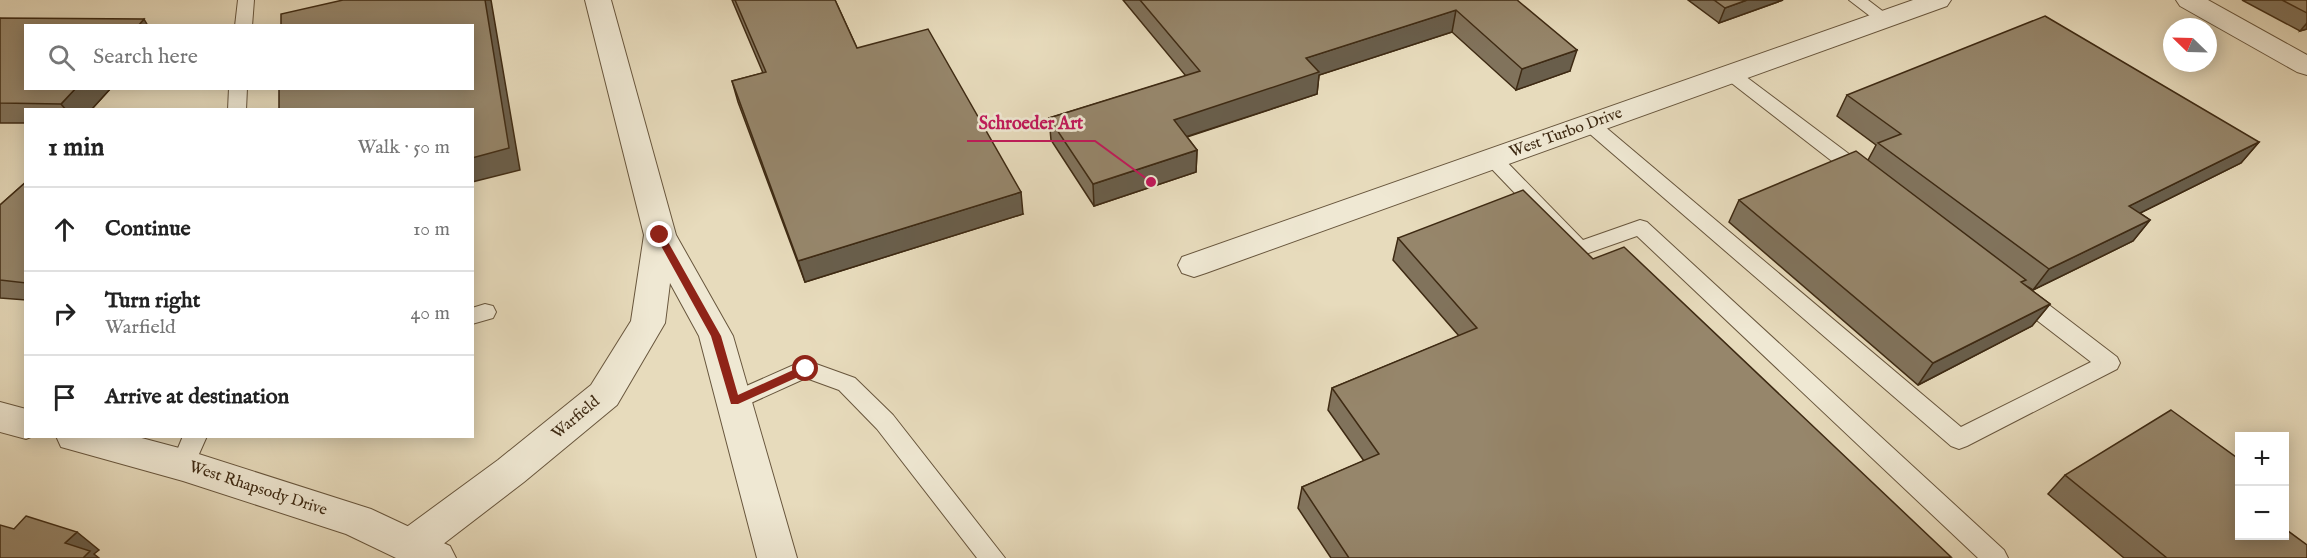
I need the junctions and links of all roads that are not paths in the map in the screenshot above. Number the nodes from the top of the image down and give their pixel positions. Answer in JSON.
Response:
{"nodes":[{"id":1,"x":246,"y":0,"type":"edge"},
{"id":2,"x":598,"y":0,"type":"edge"},
{"id":3,"x":1857,"y":0,"type":"edge"},
{"id":4,"x":1938,"y":0,"type":"edge"},
{"id":5,"x":2189,"y":0,"type":"edge"},
{"id":6,"x":1885,"y":19,"type":"junction"},
{"id":7,"x":243,"y":24,"type":"edge"},
{"id":8,"x":2307,"y":66,"type":"edge"},
{"id":9,"x":1731,"y":74,"type":"junction"},
{"id":10,"x":238,"y":90,"type":"edge"},
{"id":11,"x":237,"y":108,"type":"edge"},
{"id":12,"x":1590,"y":124,"type":"junction"},
{"id":13,"x":1493,"y":159,"type":"junction"},
{"id":14,"x":1882,"y":189,"type":"edge"},
{"id":15,"x":660,"y":235,"type":"junction"},
{"id":16,"x":1194,"y":265,"type":"dead end"},
{"id":17,"x":2005,"y":284,"type":"edge"},
{"id":18,"x":734,"y":401,"type":"junction"},
{"id":19,"x":0,"y":417,"type":"edge"},
{"id":20,"x":24,"y":423,"type":"edge"},
{"id":21,"x":89,"y":438,"type":"edge"},
{"id":22,"x":189,"y":451,"type":"edge"},
{"id":23,"x":424,"y":552,"type":"edge"},
{"id":24,"x":777,"y":558,"type":"edge"},
{"id":25,"x":992,"y":558,"type":"edge"},
{"id":26,"x":1995,"y":558,"type":"edge"}],
"edges":[{"from":1,"to":7,"type":"lane"},
{"from":2,"to":15,"type":"street","name":"Warfield"},
{"from":3,"to":6,"type":"lane"},
{"from":4,"to":6,"type":"street","name":"West Turbo Drive"},
{"from":5,"to":8,"type":"street"},
{"from":6,"to":9,"type":"street","name":"West Turbo Drive"},
{"from":9,"to":12,"type":"street","name":"West Turbo Drive"},
{"from":9,"to":14,"type":"lane"},
{"from":10,"to":11,"type":"lane"},
{"from":12,"to":13,"type":"street","name":"West Turbo Drive"},
{"from":12,"to":17,"type":"lane"},
{"from":13,"to":16,"type":"street","name":"West Turbo Drive"},
{"from":13,"to":26,"type":"lane"},
{"from":15,"to":18,"type":"street","name":"Warfield"},
{"from":15,"to":23,"type":"street","name":"Warfield"},
{"from":18,"to":24,"type":"street","name":"Warfield"},
{"from":18,"to":25,"type":"lane"},
{"from":19,"to":20,"type":"street"},
{"from":21,"to":22,"type":"street","name":"West Rhapsody Drive"},
{"from":22,"to":23,"type":"street","name":"West Rhapsody Drive"}]}
